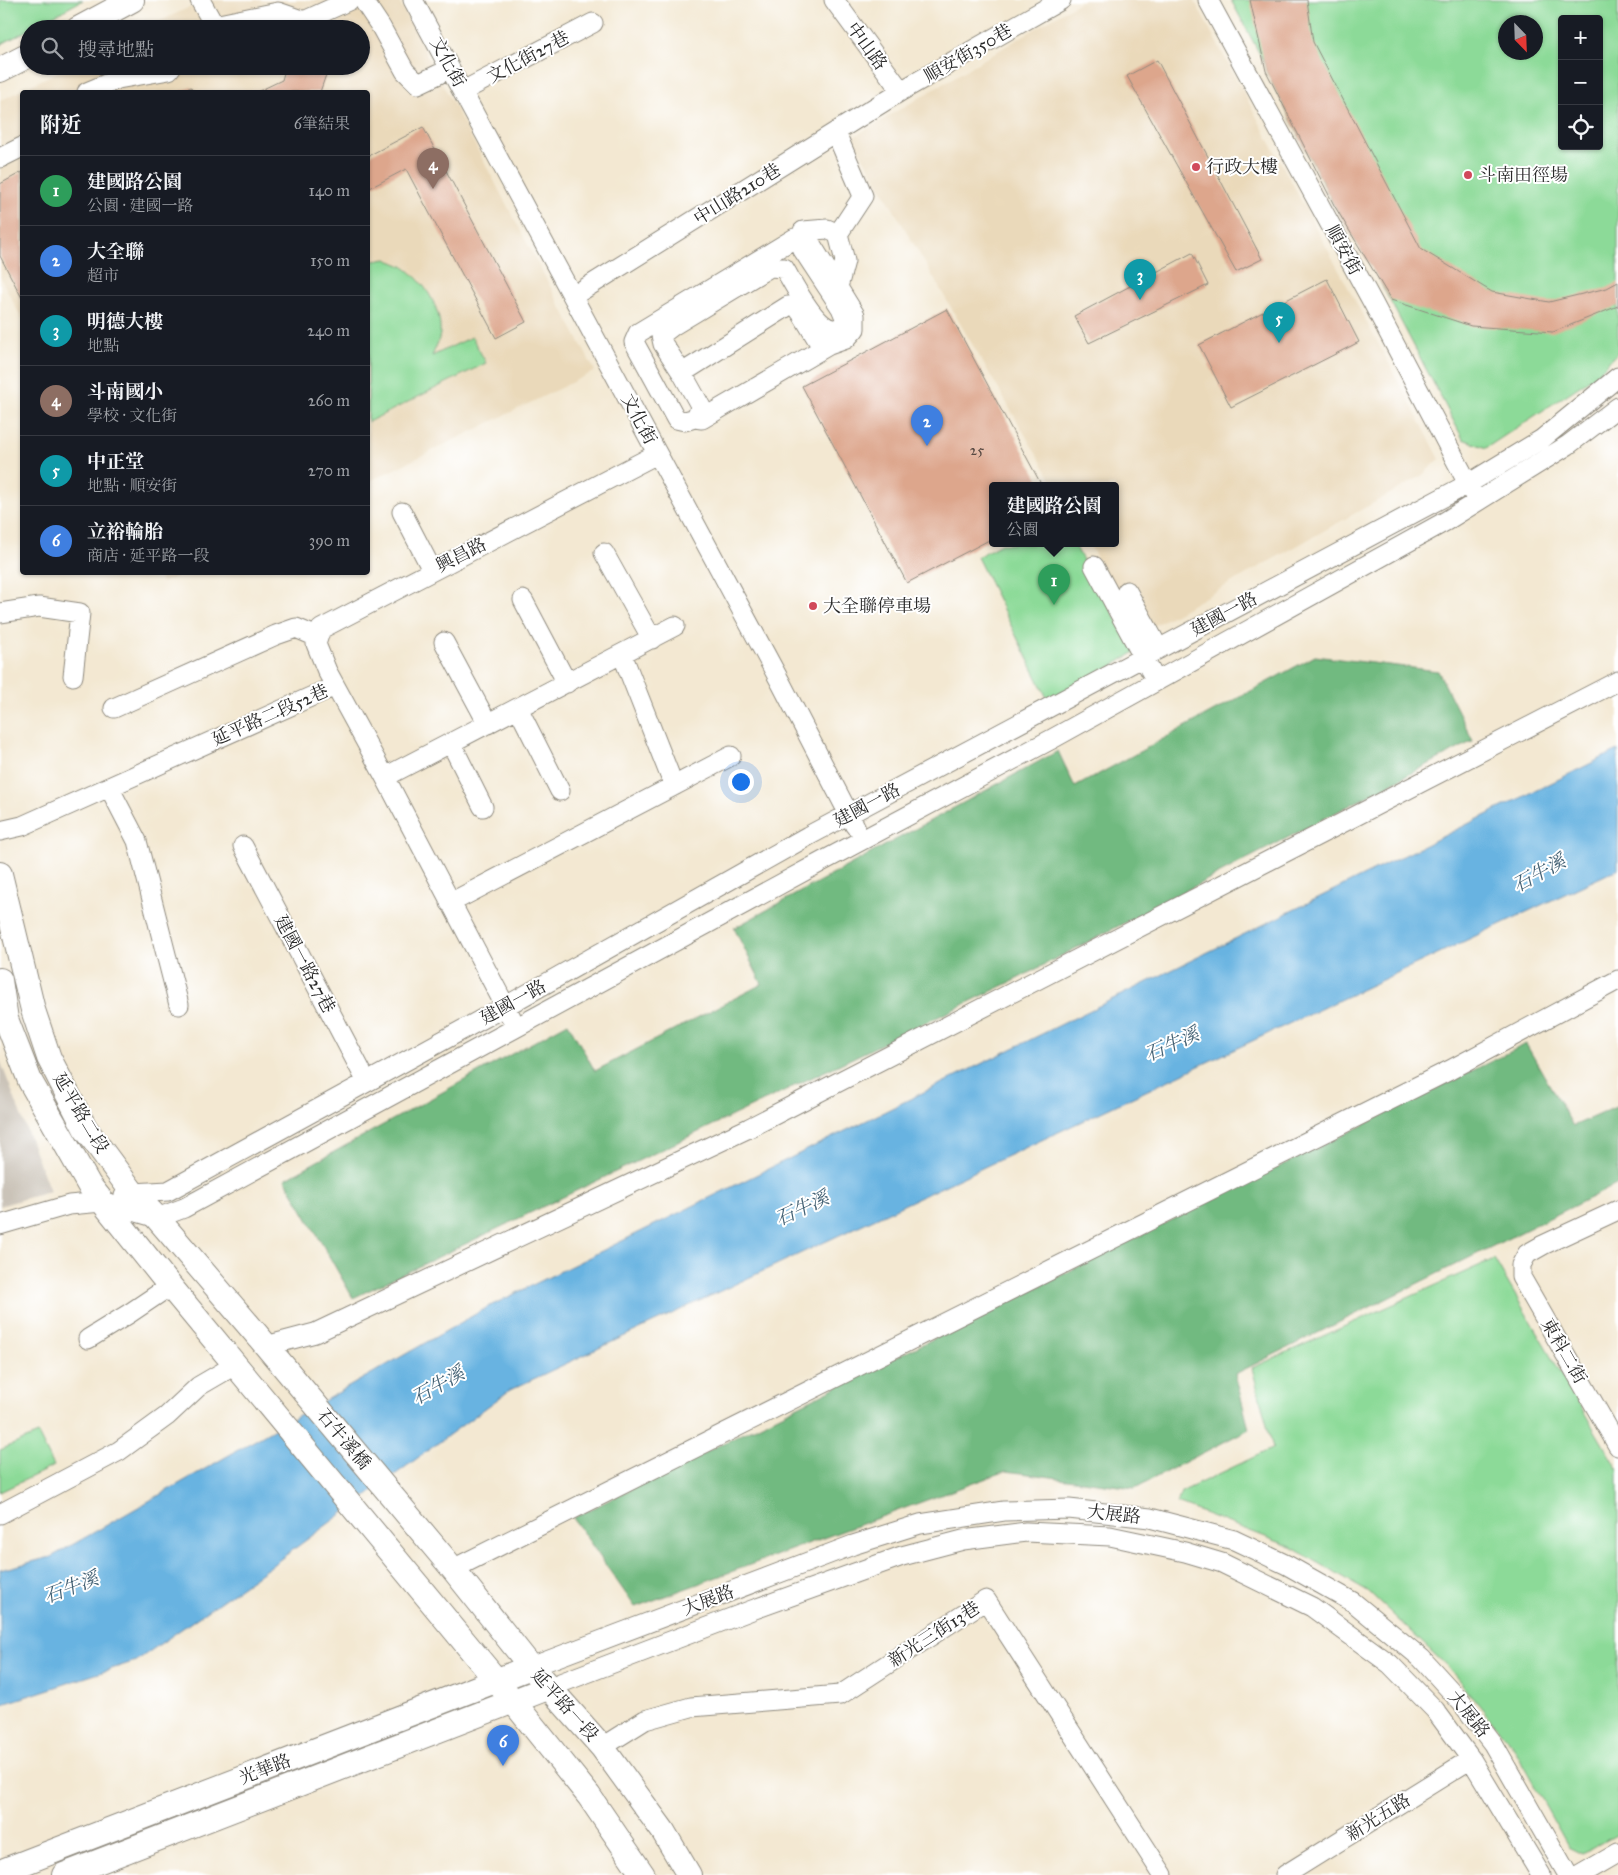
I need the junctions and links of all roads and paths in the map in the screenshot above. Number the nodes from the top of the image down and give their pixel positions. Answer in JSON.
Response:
{"nodes":[{"id":1,"x":132,"y":0,"type":"edge"},
{"id":2,"x":200,"y":0,"type":"edge"},
{"id":3,"x":350,"y":0,"type":"edge"},
{"id":4,"x":363,"y":0,"type":"edge"},
{"id":5,"x":834,"y":0,"type":"edge"},
{"id":6,"x":1061,"y":0,"type":"edge"},
{"id":7,"x":1208,"y":0,"type":"edge"},
{"id":8,"x":417,"y":1,"type":"edge"},
{"id":9,"x":95,"y":20,"type":"edge"},
{"id":10,"x":209,"y":20,"type":"edge"},
{"id":11,"x":243,"y":20,"type":"edge"},
{"id":12,"x":301,"y":20,"type":"edge"},
{"id":13,"x":306,"y":20,"type":"edge"},
{"id":14,"x":593,"y":23,"type":"dead end"},
{"id":15,"x":20,"y":60,"type":"edge"},
{"id":16,"x":0,"y":70,"type":"edge"},
{"id":17,"x":439,"y":74,"type":"dead end"},
{"id":18,"x":141,"y":75,"type":"edge"},
{"id":19,"x":92,"y":90,"type":"edge"},
{"id":20,"x":464,"y":91,"type":"junction"},
{"id":21,"x":901,"y":91,"type":"junction"},
{"id":22,"x":836,"y":133,"type":"junction"},
{"id":23,"x":20,"y":148,"type":"edge"},
{"id":24,"x":0,"y":158,"type":"edge"},
{"id":25,"x":838,"y":234,"type":"junction"},
{"id":26,"x":838,"y":287,"type":"junction"},
{"id":27,"x":573,"y":296,"type":"junction"},
{"id":28,"x":829,"y":345,"type":"junction"},
{"id":29,"x":682,"y":373,"type":"junction"},
{"id":30,"x":1618,"y":378,"type":"edge"},
{"id":31,"x":1618,"y":407,"type":"edge"},
{"id":32,"x":695,"y":418,"type":"junction"},
{"id":33,"x":657,"y":454,"type":"junction"},
{"id":34,"x":1468,"y":484,"type":"junction"},
{"id":35,"x":1478,"y":502,"type":"junction"},
{"id":36,"x":402,"y":512,"type":"dead end"},
{"id":37,"x":604,"y":553,"type":"dead end"},
{"id":38,"x":1094,"y":566,"type":"dead end"},
{"id":39,"x":432,"y":570,"type":"junction"},
{"id":40,"x":1127,"y":591,"type":"dead end"},
{"id":41,"x":523,"y":600,"type":"dead end"},
{"id":42,"x":0,"y":613,"type":"edge"},
{"id":43,"x":674,"y":626,"type":"dead end"},
{"id":44,"x":317,"y":637,"type":"junction"},
{"id":45,"x":652,"y":638,"type":"junction"},
{"id":46,"x":444,"y":642,"type":"dead end"},
{"id":47,"x":1151,"y":653,"type":"junction"},
{"id":48,"x":622,"y":654,"type":"junction"},
{"id":49,"x":73,"y":676,"type":"dead end"},
{"id":50,"x":1156,"y":681,"type":"junction"},
{"id":51,"x":1618,"y":681,"type":"edge"},
{"id":52,"x":567,"y":682,"type":"junction"},
{"id":53,"x":335,"y":686,"type":"junction"},
{"id":54,"x":114,"y":708,"type":"dead end"},
{"id":55,"x":518,"y":708,"type":"junction"},
{"id":56,"x":488,"y":724,"type":"junction"},
{"id":57,"x":451,"y":743,"type":"junction"},
{"id":58,"x":731,"y":756,"type":"dead end"},
{"id":59,"x":385,"y":777,"type":"junction"},
{"id":60,"x":674,"y":786,"type":"junction"},
{"id":61,"x":109,"y":788,"type":"junction"},
{"id":62,"x":560,"y":791,"type":"dead end"},
{"id":63,"x":483,"y":807,"type":"dead end"},
{"id":64,"x":849,"y":815,"type":"junction"},
{"id":65,"x":0,"y":831,"type":"edge"},
{"id":66,"x":863,"y":840,"type":"junction"},
{"id":67,"x":243,"y":846,"type":"dead end"},
{"id":68,"x":0,"y":874,"type":"edge"},
{"id":69,"x":450,"y":903,"type":"junction"},
{"id":70,"x":0,"y":980,"type":"edge"},
{"id":71,"x":1618,"y":980,"type":"edge"},
{"id":72,"x":179,"y":1005,"type":"dead end"},
{"id":73,"x":506,"y":1006,"type":"junction"},
{"id":74,"x":33,"y":1010,"type":"junction"},
{"id":75,"x":3,"y":1020,"type":"edge"},
{"id":76,"x":516,"y":1028,"type":"junction"},
{"id":77,"x":367,"y":1082,"type":"junction"},
{"id":78,"x":133,"y":1193,"type":"junction"},
{"id":79,"x":102,"y":1202,"type":"junction"},
{"id":80,"x":1618,"y":1210,"type":"edge"},
{"id":81,"x":157,"y":1218,"type":"junction"},
{"id":82,"x":0,"y":1225,"type":"edge"},
{"id":83,"x":170,"y":1286,"type":"junction"},
{"id":84,"x":88,"y":1339,"type":"dead end"},
{"id":85,"x":262,"y":1341,"type":"junction"},
{"id":86,"x":233,"y":1362,"type":"junction"},
{"id":87,"x":1618,"y":1446,"type":"edge"},
{"id":88,"x":0,"y":1514,"type":"edge"},
{"id":89,"x":432,"y":1543,"type":"joint"},
{"id":90,"x":401,"y":1564,"type":"joint"},
{"id":91,"x":453,"y":1569,"type":"junction"},
{"id":92,"x":531,"y":1667,"type":"junction"},
{"id":93,"x":496,"y":1680,"type":"junction"},
{"id":94,"x":550,"y":1687,"type":"junction"},
{"id":95,"x":513,"y":1701,"type":"junction"},
{"id":96,"x":602,"y":1747,"type":"junction"},
{"id":97,"x":1472,"y":1759,"type":"junction"},
{"id":98,"x":1618,"y":1853,"type":"edge"},
{"id":99,"x":34,"y":1867,"type":"edge"},
{"id":100,"x":0,"y":1872,"type":"edge"},
{"id":101,"x":64,"y":1875,"type":"edge"},
{"id":102,"x":643,"y":1875,"type":"edge"},
{"id":103,"x":689,"y":1875,"type":"edge"},
{"id":104,"x":1163,"y":1875,"type":"edge"},
{"id":105,"x":1285,"y":1875,"type":"edge"},
{"id":106,"x":1541,"y":1875,"type":"edge"},
{"id":107,"x":1568,"y":1875,"type":"edge"},
{"id":108,"x":1580,"y":1875,"type":"edge"}],
"edges":[{"from":1,"to":9,"type":"main road"},
{"from":2,"to":10,"type":"street"},
{"from":3,"to":13,"type":"street"},
{"from":4,"to":17,"type":"street"},
{"from":5,"to":21,"type":"street","name":"中山路"},
{"from":6,"to":21,"type":"street","name":"順安街350巷"},
{"from":7,"to":34,"type":"street","name":"順安街"},
{"from":8,"to":20,"type":"street","name":"文化街"},
{"from":11,"to":12,"type":"street"},
{"from":14,"to":20,"type":"street","name":"文化街27巷"},
{"from":15,"to":16,"type":"main road"},
{"from":18,"to":19,"type":"street"},
{"from":20,"to":27,"type":"street","name":"文化街"},
{"from":21,"to":22,"type":"street","name":"中山路210巷"},
{"from":22,"to":25,"type":"street"},
{"from":22,"to":27,"type":"street","name":"中山路210巷"},
{"from":23,"to":24,"type":"street"},
{"from":25,"to":26,"type":"street"},
{"from":25,"to":26,"type":"street"},
{"from":26,"to":28,"type":"street"},
{"from":27,"to":33,"type":"street","name":"文化街"},
{"from":28,"to":29,"type":"street"},
{"from":28,"to":32,"type":"street"},
{"from":29,"to":32,"type":"street"},
{"from":29,"to":32,"type":"street"},
{"from":30,"to":34,"type":"street","name":"建國一路"},
{"from":31,"to":35,"type":"street","name":"建國一路"},
{"from":33,"to":39,"type":"street","name":"興昌路"},
{"from":33,"to":64,"type":"street","name":"文化街"},
{"from":34,"to":35,"type":"street","name":"順安街"},
{"from":34,"to":47,"type":"street","name":"建國一路"},
{"from":35,"to":50,"type":"street","name":"建國一路"},
{"from":36,"to":39,"type":"street"},
{"from":37,"to":45,"type":"street"},
{"from":38,"to":47,"type":"street"},
{"from":39,"to":44,"type":"street","name":"興昌路"},
{"from":40,"to":47,"type":"street"},
{"from":41,"to":52,"type":"street"},
{"from":42,"to":49,"type":"street"},
{"from":43,"to":45,"type":"street"},
{"from":44,"to":53,"type":"street"},
{"from":44,"to":54,"type":"street"},
{"from":45,"to":48,"type":"street"},
{"from":46,"to":56,"type":"street"},
{"from":47,"to":50,"type":"street"},
{"from":47,"to":64,"type":"street","name":"建國一路"},
{"from":48,"to":52,"type":"street"},
{"from":48,"to":60,"type":"street"},
{"from":50,"to":66,"type":"street","name":"建國一路"},
{"from":51,"to":85,"type":"street"},
{"from":52,"to":55,"type":"street"},
{"from":53,"to":59,"type":"street","name":"延平路二段52巷"},
{"from":53,"to":61,"type":"street","name":"延平路二段52巷"},
{"from":55,"to":56,"type":"street"},
{"from":55,"to":62,"type":"street"},
{"from":56,"to":57,"type":"street"},
{"from":57,"to":59,"type":"street"},
{"from":57,"to":63,"type":"street"},
{"from":58,"to":60,"type":"street"},
{"from":59,"to":69,"type":"street","name":"延平路二段52巷"},
{"from":60,"to":69,"type":"street"},
{"from":61,"to":65,"type":"street","name":"延平路二段52巷"},
{"from":61,"to":72,"type":"street"},
{"from":64,"to":66,"type":"street","name":"文化街"},
{"from":64,"to":73,"type":"street","name":"建國一路"},
{"from":66,"to":76,"type":"street","name":"建國一路"},
{"from":67,"to":77,"type":"street","name":"建國一路27巷"},
{"from":68,"to":74,"type":"main road","name":"延平路二段"},
{"from":69,"to":73,"type":"street","name":"延平路二段52巷"},
{"from":70,"to":75,"type":"main road","name":"延平路二段"},
{"from":71,"to":91,"type":"street"},
{"from":73,"to":76,"type":"street","name":"延平路二段52巷"},
{"from":73,"to":77,"type":"street","name":"建國一路"},
{"from":74,"to":75,"type":"street"},
{"from":74,"to":78,"type":"main road","name":"延平路二段"},
{"from":75,"to":79,"type":"main road","name":"延平路二段"},
{"from":76,"to":81,"type":"street","name":"建國一路"},
{"from":77,"to":78,"type":"street","name":"建國一路"},
{"from":78,"to":79,"type":"street","name":"建國一路"},
{"from":78,"to":81,"type":"main road","name":"延平路二段"},
{"from":79,"to":81,"type":"street"},
{"from":79,"to":82,"type":"street"},
{"from":79,"to":83,"type":"main road","name":"延平路二段"},
{"from":80,"to":87,"type":"street","name":"東科二街"},
{"from":81,"to":85,"type":"main road","name":"延平路二段"},
{"from":83,"to":84,"type":"street"},
{"from":83,"to":86,"type":"main road","name":"延平路二段"},
{"from":85,"to":89,"type":"main road","name":"石牛溪橋"},
{"from":86,"to":88,"type":"street"},
{"from":86,"to":90,"type":"main road","name":"石牛溪橋"},
{"from":89,"to":91,"type":"main road","name":"延平路一段"},
{"from":90,"to":93,"type":"main road","name":"延平路一段"},
{"from":91,"to":92,"type":"main road","name":"延平路一段"},
{"from":92,"to":93,"type":"main road","name":"光華路"},
{"from":92,"to":94,"type":"main road","name":"延平路一段"},
{"from":92,"to":107,"type":"street","name":"大展路"},
{"from":93,"to":95,"type":"main road","name":"延平路一段"},
{"from":93,"to":99,"type":"main road","name":"光華路"},
{"from":94,"to":95,"type":"main road","name":"光華路"},
{"from":94,"to":96,"type":"main road","name":"延平路一段"},
{"from":94,"to":97,"type":"street","name":"大展路"},
{"from":95,"to":101,"type":"main road","name":"光華路"},
{"from":95,"to":102,"type":"main road","name":"延平路一段"},
{"from":96,"to":103,"type":"main road","name":"延平路一段"},
{"from":96,"to":104,"type":"street","name":"新光三街13巷"},
{"from":97,"to":105,"type":"street","name":"新光五路"},
{"from":97,"to":106,"type":"street","name":"大展路"},
{"from":98,"to":108,"type":"street"},
{"from":99,"to":100,"type":"main road","name":"光華路"}]}
